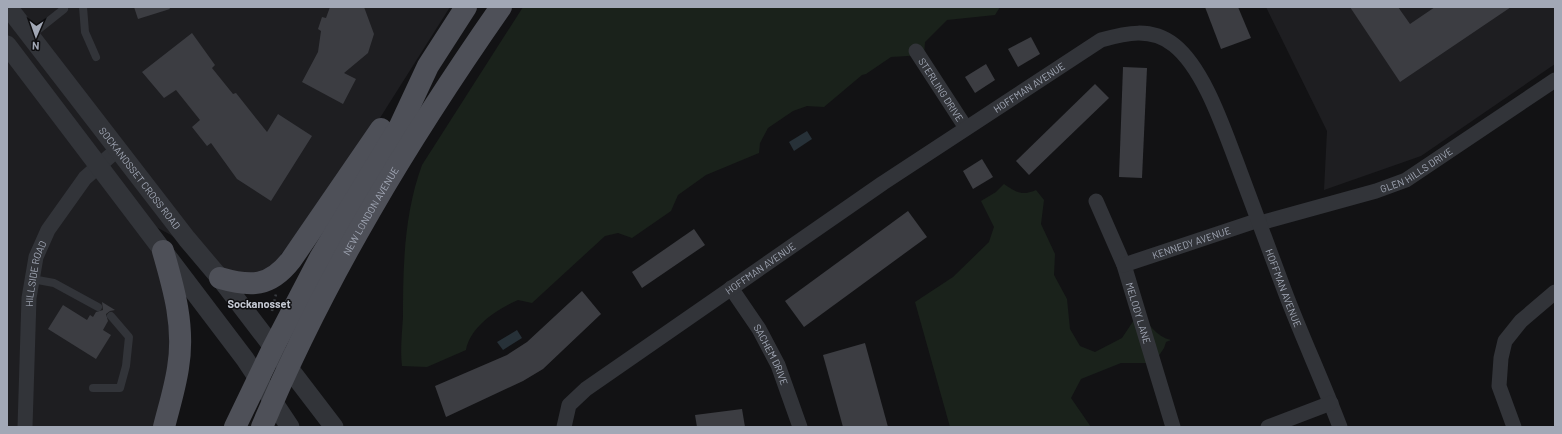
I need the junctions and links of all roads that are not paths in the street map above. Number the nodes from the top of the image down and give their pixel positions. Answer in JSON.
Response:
{"nodes":[{"id":1,"x":8,"y":7,"type":"edge"},
{"id":2,"x":83,"y":7,"type":"edge"},
{"id":3,"x":466,"y":7,"type":"edge"},
{"id":4,"x":501,"y":7,"type":"edge"},
{"id":5,"x":64,"y":9,"type":"dead end"},
{"id":6,"x":29,"y":36,"type":"junction"},
{"id":7,"x":8,"y":48,"type":"edge"},
{"id":8,"x":916,"y":51,"type":"dead end"},
{"id":9,"x":96,"y":57,"type":"dead end"},
{"id":10,"x":428,"y":66,"type":"junction"},
{"id":11,"x":1555,"y":80,"type":"edge"},
{"id":12,"x":966,"y":128,"type":"junction"},
{"id":13,"x":118,"y":149,"type":"junction"},
{"id":14,"x":99,"y":165,"type":"junction"},
{"id":15,"x":1096,"y":201,"type":"dead end"},
{"id":16,"x":1260,"y":221,"type":"junction"},
{"id":17,"x":163,"y":251,"type":"junction"},
{"id":18,"x":1124,"y":265,"type":"junction"},
{"id":19,"x":220,"y":278,"type":"junction"},
{"id":20,"x":32,"y":279,"type":"junction"},
{"id":21,"x":731,"y":288,"type":"junction"},
{"id":22,"x":1555,"y":292,"type":"edge"},
{"id":23,"x":98,"y":308,"type":"dead end"},
{"id":24,"x":111,"y":316,"type":"dead end"},
{"id":25,"x":273,"y":348,"type":"junction"},
{"id":26,"x":288,"y":367,"type":"junction"},
{"id":27,"x":258,"y":379,"type":"junction"},
{"id":28,"x":93,"y":388,"type":"dead end"},
{"id":29,"x":272,"y":402,"type":"junction"},
{"id":30,"x":1331,"y":403,"type":"junction"},
{"id":31,"x":25,"y":427,"type":"edge"},
{"id":32,"x":164,"y":427,"type":"edge"},
{"id":33,"x":235,"y":427,"type":"edge"},
{"id":34,"x":262,"y":427,"type":"edge"},
{"id":35,"x":290,"y":427,"type":"edge"},
{"id":36,"x":334,"y":427,"type":"edge"},
{"id":37,"x":564,"y":427,"type":"edge"},
{"id":38,"x":800,"y":427,"type":"edge"},
{"id":39,"x":1173,"y":427,"type":"edge"},
{"id":40,"x":1268,"y":427,"type":"edge"},
{"id":41,"x":1340,"y":427,"type":"edge"},
{"id":42,"x":1514,"y":427,"type":"edge"}],
"edges":[{"from":1,"to":6,"type":"street","name":"SOCKANOSSET CROSS ROAD"},
{"from":2,"to":9,"type":"lane"},
{"from":3,"to":10,"type":"main road","name":"NEW LONDON AVENUE"},
{"from":4,"to":26,"type":"main road","name":"NEW LONDON AVENUE"},
{"from":5,"to":6,"type":"lane"},
{"from":6,"to":7,"type":"street"},
{"from":6,"to":13,"type":"street","name":"SOCKANOSSET CROSS ROAD"},
{"from":7,"to":14,"type":"street"},
{"from":8,"to":12,"type":"street","name":"STERLING DRIVE"},
{"from":10,"to":19,"type":"main road"},
{"from":10,"to":25,"type":"main road","name":"NEW LONDON AVENUE"},
{"from":11,"to":16,"type":"street","name":"GLEN HILLS DRIVE"},
{"from":12,"to":16,"type":"street","name":"HOFFMAN AVENUE"},
{"from":12,"to":21,"type":"street","name":"HOFFMAN AVENUE"},
{"from":13,"to":14,"type":"street","name":"HILLSIDE ROAD"},
{"from":13,"to":19,"type":"street","name":"SOCKANOSSET CROSS ROAD"},
{"from":14,"to":17,"type":"street"},
{"from":14,"to":20,"type":"street","name":"HILLSIDE ROAD"},
{"from":15,"to":18,"type":"street","name":"MELODY LANE"},
{"from":16,"to":18,"type":"street","name":"KENNEDY AVENUE"},
{"from":16,"to":30,"type":"street","name":"HOFFMAN AVENUE"},
{"from":17,"to":27,"type":"street"},
{"from":17,"to":32,"type":"main road"},
{"from":18,"to":39,"type":"street","name":"MELODY LANE"},
{"from":19,"to":25,"type":"street","name":"SOCKANOSSET CROSS ROAD"},
{"from":20,"to":23,"type":"lane"},
{"from":20,"to":31,"type":"street","name":"HILLSIDE ROAD"},
{"from":21,"to":37,"type":"street","name":"HOFFMAN AVENUE"},
{"from":21,"to":38,"type":"street","name":"SACHEM DRIVE"},
{"from":22,"to":42,"type":"street"},
{"from":24,"to":28,"type":"lane"},
{"from":25,"to":26,"type":"street","name":"SOCKANOSSET CROSS ROAD"},
{"from":25,"to":27,"type":"main road","name":"NEW LONDON AVENUE"},
{"from":26,"to":29,"type":"main road","name":"NEW LONDON AVENUE"},
{"from":26,"to":36,"type":"street","name":"SOCKANOSSET CROSS ROAD"},
{"from":27,"to":29,"type":"street"},
{"from":27,"to":33,"type":"main road","name":"NEW LONDON AVENUE"},
{"from":29,"to":34,"type":"main road","name":"NEW LONDON AVENUE"},
{"from":29,"to":35,"type":"street"},
{"from":30,"to":40,"type":"street"},
{"from":30,"to":41,"type":"street","name":"HOFFMAN AVENUE"}]}
